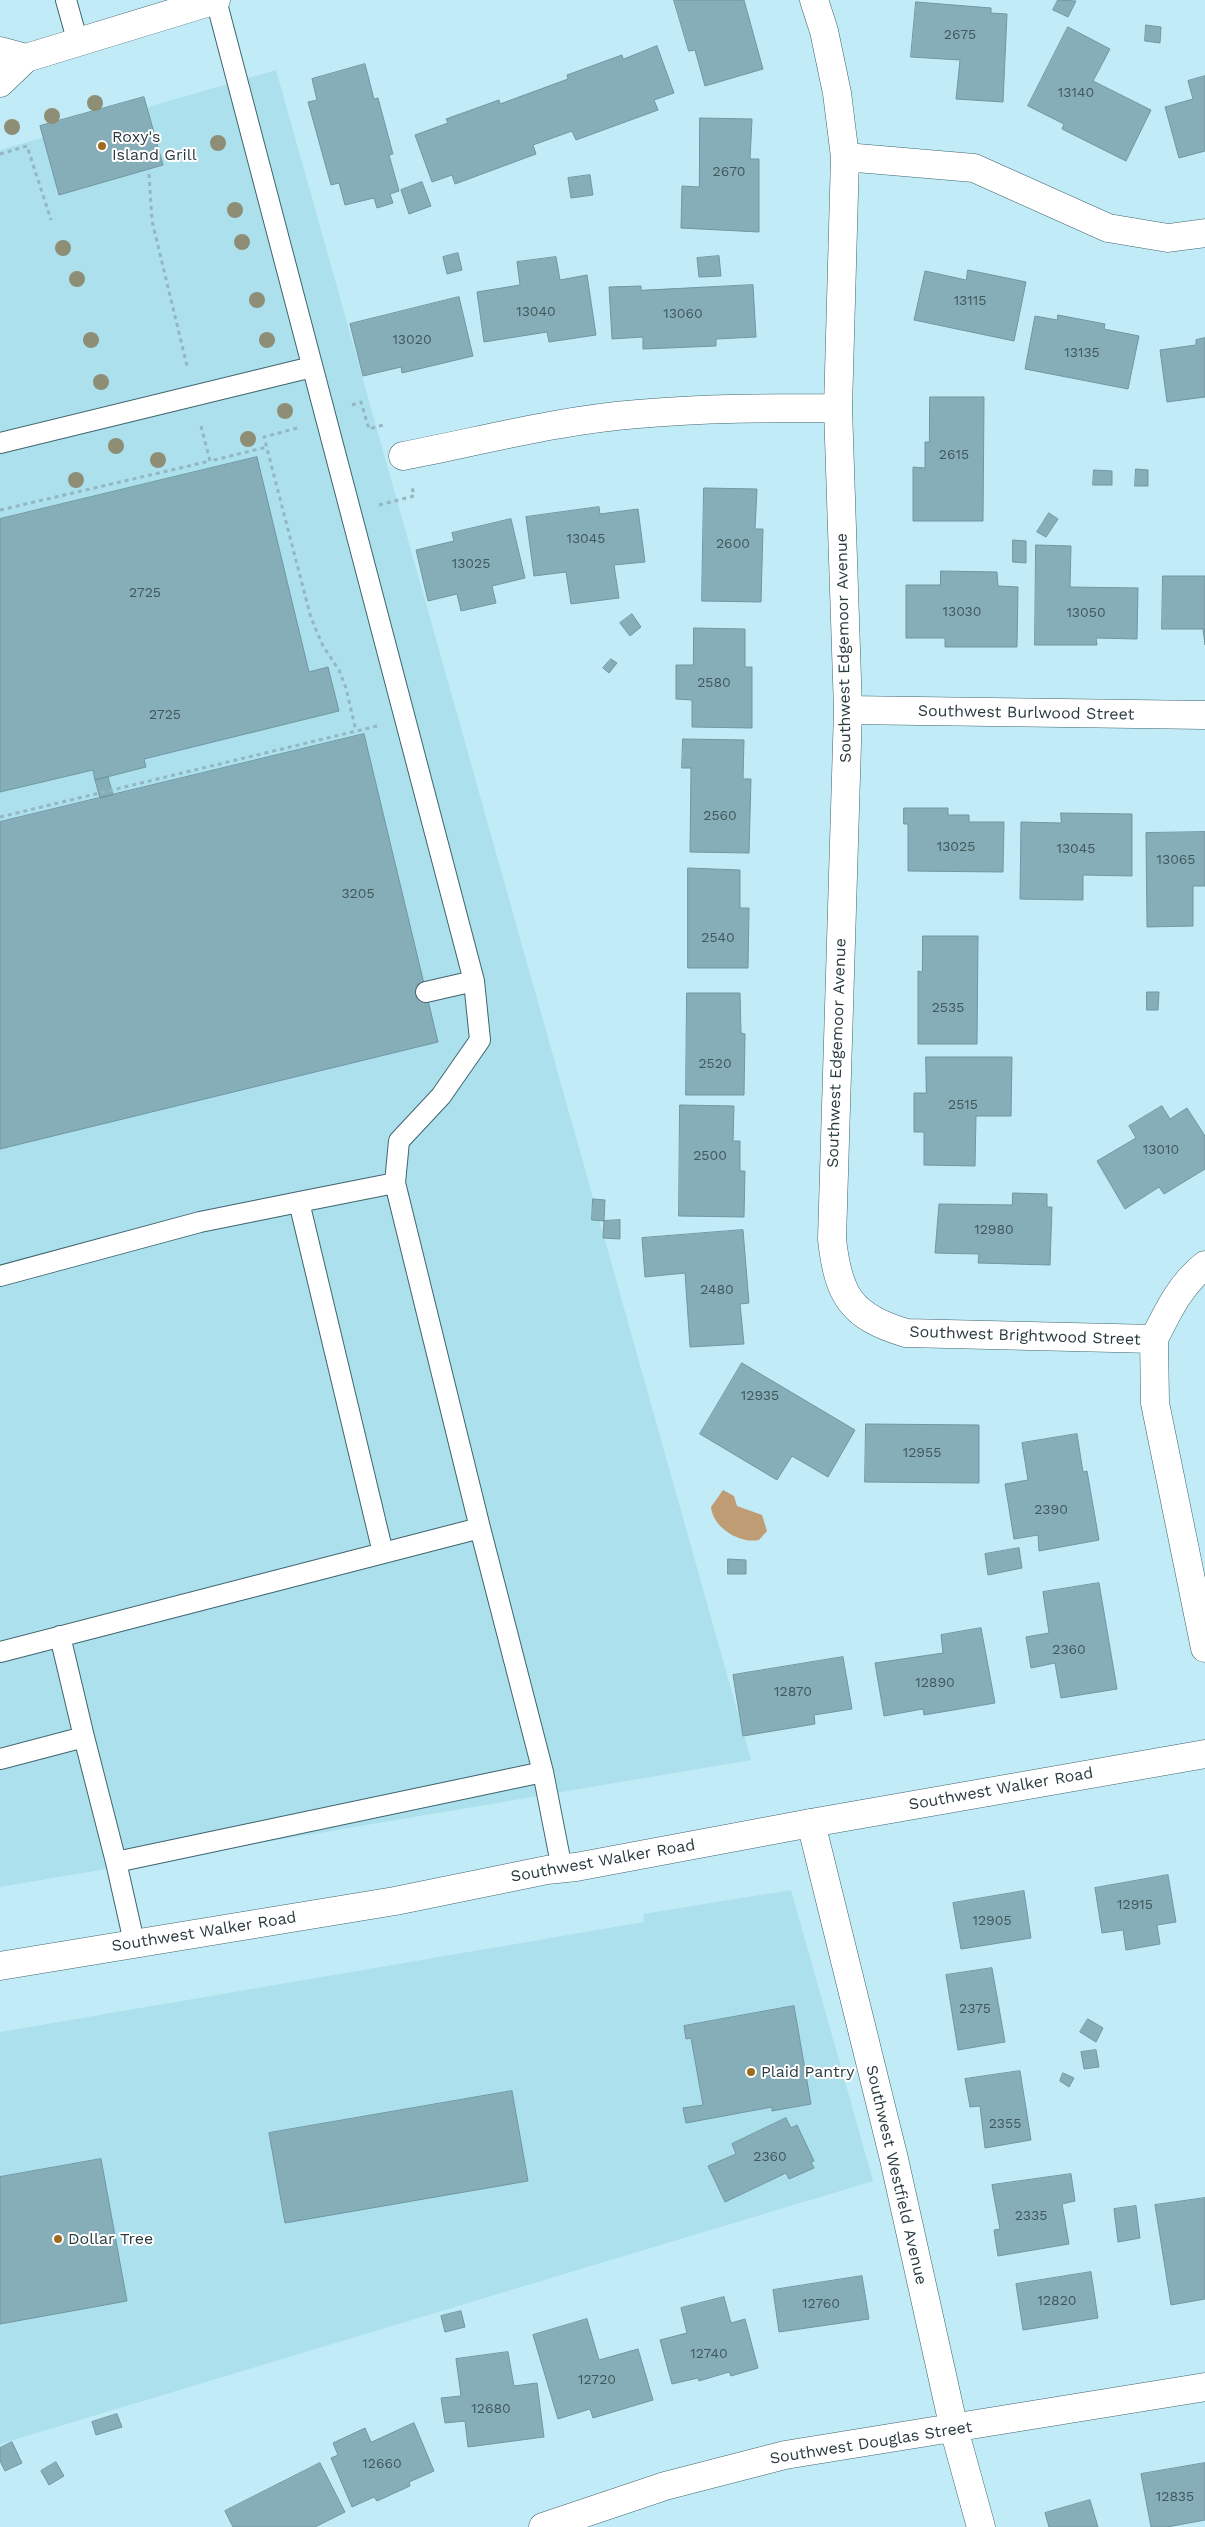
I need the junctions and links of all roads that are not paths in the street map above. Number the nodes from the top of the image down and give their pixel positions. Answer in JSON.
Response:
{"nodes":[{"id":1,"x":66,"y":0,"type":"edge"},
{"id":2,"x":216,"y":0,"type":"edge"},
{"id":3,"x":814,"y":0,"type":"edge"},
{"id":4,"x":78,"y":43,"type":"junction"},
{"id":5,"x":0,"y":51,"type":"edge"},
{"id":6,"x":26,"y":58,"type":"junction"},
{"id":7,"x":0,"y":83,"type":"edge"},
{"id":8,"x":845,"y":157,"type":"junction"},
{"id":9,"x":1205,"y":233,"type":"edge"},
{"id":10,"x":312,"y":367,"type":"junction"},
{"id":11,"x":838,"y":408,"type":"junction"},
{"id":12,"x":0,"y":443,"type":"edge"},
{"id":13,"x":403,"y":456,"type":"dead end"},
{"id":14,"x":848,"y":710,"type":"junction"},
{"id":15,"x":1205,"y":716,"type":"edge"},
{"id":16,"x":474,"y":981,"type":"junction"},
{"id":17,"x":426,"y":992,"type":"dead end"},
{"id":18,"x":396,"y":1182,"type":"junction"},
{"id":19,"x":299,"y":1202,"type":"junction"},
{"id":20,"x":1205,"y":1265,"type":"edge"},
{"id":21,"x":0,"y":1276,"type":"edge"},
{"id":22,"x":846,"y":1298,"type":"joint"},
{"id":23,"x":1154,"y":1339,"type":"junction"},
{"id":24,"x":480,"y":1528,"type":"junction"},
{"id":25,"x":383,"y":1554,"type":"junction"},
{"id":26,"x":60,"y":1636,"type":"junction"},
{"id":27,"x":1205,"y":1648,"type":"edge"},
{"id":28,"x":0,"y":1652,"type":"edge"},
{"id":29,"x":84,"y":1737,"type":"junction"},
{"id":30,"x":1205,"y":1754,"type":"edge"},
{"id":31,"x":0,"y":1759,"type":"edge"},
{"id":32,"x":543,"y":1772,"type":"junction"},
{"id":33,"x":811,"y":1823,"type":"junction"},
{"id":34,"x":116,"y":1862,"type":"junction"},
{"id":35,"x":562,"y":1869,"type":"junction"},
{"id":36,"x":134,"y":1942,"type":"junction"},
{"id":37,"x":0,"y":1966,"type":"edge"},
{"id":38,"x":1205,"y":2388,"type":"edge"},
{"id":39,"x":954,"y":2429,"type":"junction"},
{"id":40,"x":544,"y":2527,"type":"edge"},
{"id":41,"x":981,"y":2527,"type":"edge"}],
"edges":[{"from":1,"to":4,"type":"lane"},
{"from":2,"to":4,"type":"street"},
{"from":2,"to":10,"type":"lane"},
{"from":3,"to":8,"type":"street","name":"Southwest Edgemoor Avenue"},
{"from":4,"to":6,"type":"street"},
{"from":5,"to":6,"type":"street"},
{"from":6,"to":7,"type":"street"},
{"from":8,"to":9,"type":"street"},
{"from":8,"to":11,"type":"street","name":"Southwest Edgemoor Avenue"},
{"from":10,"to":12,"type":"lane"},
{"from":10,"to":16,"type":"lane"},
{"from":11,"to":13,"type":"street"},
{"from":11,"to":14,"type":"street","name":"Southwest Edgemoor Avenue"},
{"from":14,"to":15,"type":"street","name":"Southwest Burlwood Street"},
{"from":14,"to":22,"type":"street","name":"Southwest Edgemoor Avenue"},
{"from":16,"to":17,"type":"lane"},
{"from":16,"to":18,"type":"lane"},
{"from":18,"to":19,"type":"lane"},
{"from":18,"to":24,"type":"lane"},
{"from":19,"to":21,"type":"lane"},
{"from":19,"to":25,"type":"lane"},
{"from":20,"to":23,"type":"street","name":"Southwest Brightwood Street"},
{"from":22,"to":23,"type":"street","name":"Southwest Brightwood Street"},
{"from":23,"to":27,"type":"street"},
{"from":24,"to":25,"type":"lane"},
{"from":24,"to":32,"type":"lane"},
{"from":25,"to":26,"type":"lane"},
{"from":26,"to":28,"type":"lane"},
{"from":26,"to":29,"type":"lane"},
{"from":29,"to":31,"type":"lane"},
{"from":29,"to":34,"type":"lane"},
{"from":30,"to":33,"type":"street","name":"Southwest Walker Road"},
{"from":32,"to":34,"type":"lane"},
{"from":32,"to":35,"type":"lane"},
{"from":33,"to":35,"type":"street","name":"Southwest Walker Road"},
{"from":33,"to":39,"type":"street","name":"Southwest Westfield Avenue"},
{"from":34,"to":36,"type":"lane"},
{"from":35,"to":36,"type":"street","name":"Southwest Walker Road"},
{"from":36,"to":37,"type":"street","name":"Southwest Walker Road"},
{"from":38,"to":39,"type":"street","name":"Southwest Douglas Street"},
{"from":39,"to":40,"type":"street","name":"Southwest Douglas Street"},
{"from":39,"to":41,"type":"street","name":"Southwest Westfield Avenue"}]}
